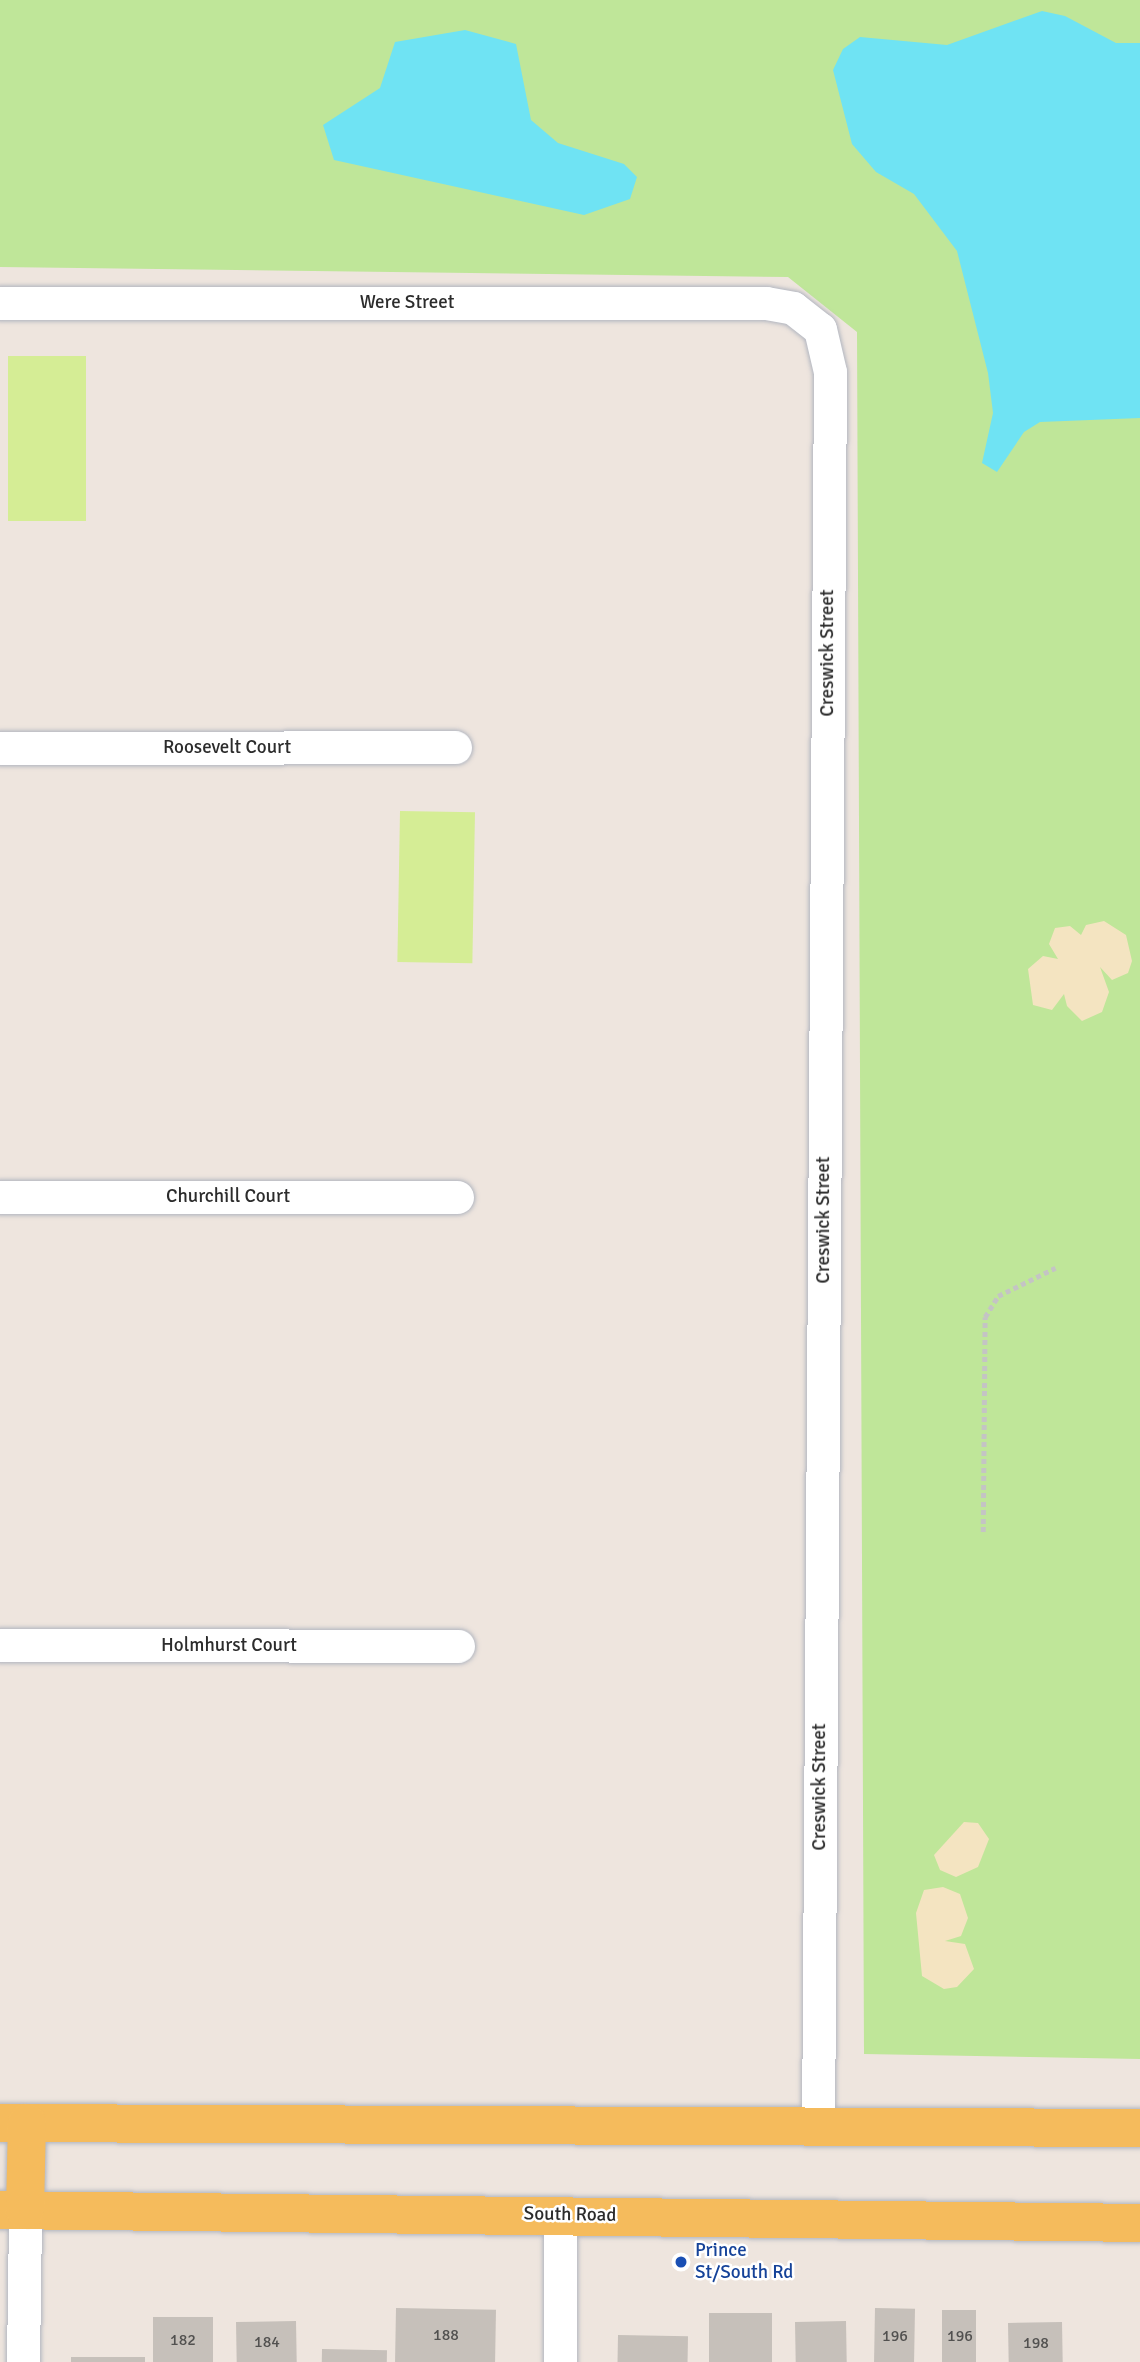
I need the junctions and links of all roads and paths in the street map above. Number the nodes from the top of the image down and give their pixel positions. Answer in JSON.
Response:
{"nodes":[{"id":1,"x":0,"y":303,"type":"edge"},
{"id":2,"x":811,"y":318,"type":"joint"},
{"id":3,"x":455,"y":747,"type":"dead end"},
{"id":4,"x":0,"y":748,"type":"edge"},
{"id":5,"x":0,"y":1197,"type":"edge"},
{"id":6,"x":457,"y":1197,"type":"dead end"},
{"id":7,"x":1055,"y":1268,"type":"dead end"},
{"id":8,"x":983,"y":1532,"type":"dead end"},
{"id":9,"x":0,"y":1645,"type":"edge"},
{"id":10,"x":458,"y":1646,"type":"dead end"},
{"id":11,"x":13,"y":2123,"type":"edge"},
{"id":12,"x":818,"y":2126,"type":"junction"},
{"id":13,"x":1140,"y":2128,"type":"edge"},
{"id":14,"x":12,"y":2210,"type":"edge"},
{"id":15,"x":560,"y":2214,"type":"junction"},
{"id":16,"x":1140,"y":2223,"type":"edge"},
{"id":17,"x":23,"y":2362,"type":"edge"},
{"id":18,"x":560,"y":2362,"type":"edge"}],
"edges":[{"from":1,"to":2,"type":"street","name":"Were Street"},
{"from":2,"to":12,"type":"street","name":"Creswick Street"},
{"from":3,"to":4,"type":"street","name":"Roosevelt Court"},
{"from":5,"to":6,"type":"street","name":"Churchill Court"},
{"from":7,"to":8,"type":"path"},
{"from":9,"to":10,"type":"street","name":"Holmhurst Court"},
{"from":11,"to":12,"type":"main road"},
{"from":11,"to":14,"type":"main road"},
{"from":12,"to":13,"type":"main road"},
{"from":14,"to":15,"type":"main road","name":"South Road"},
{"from":14,"to":17,"type":"street"},
{"from":15,"to":16,"type":"main road","name":"South Road"},
{"from":15,"to":18,"type":"street"}]}
